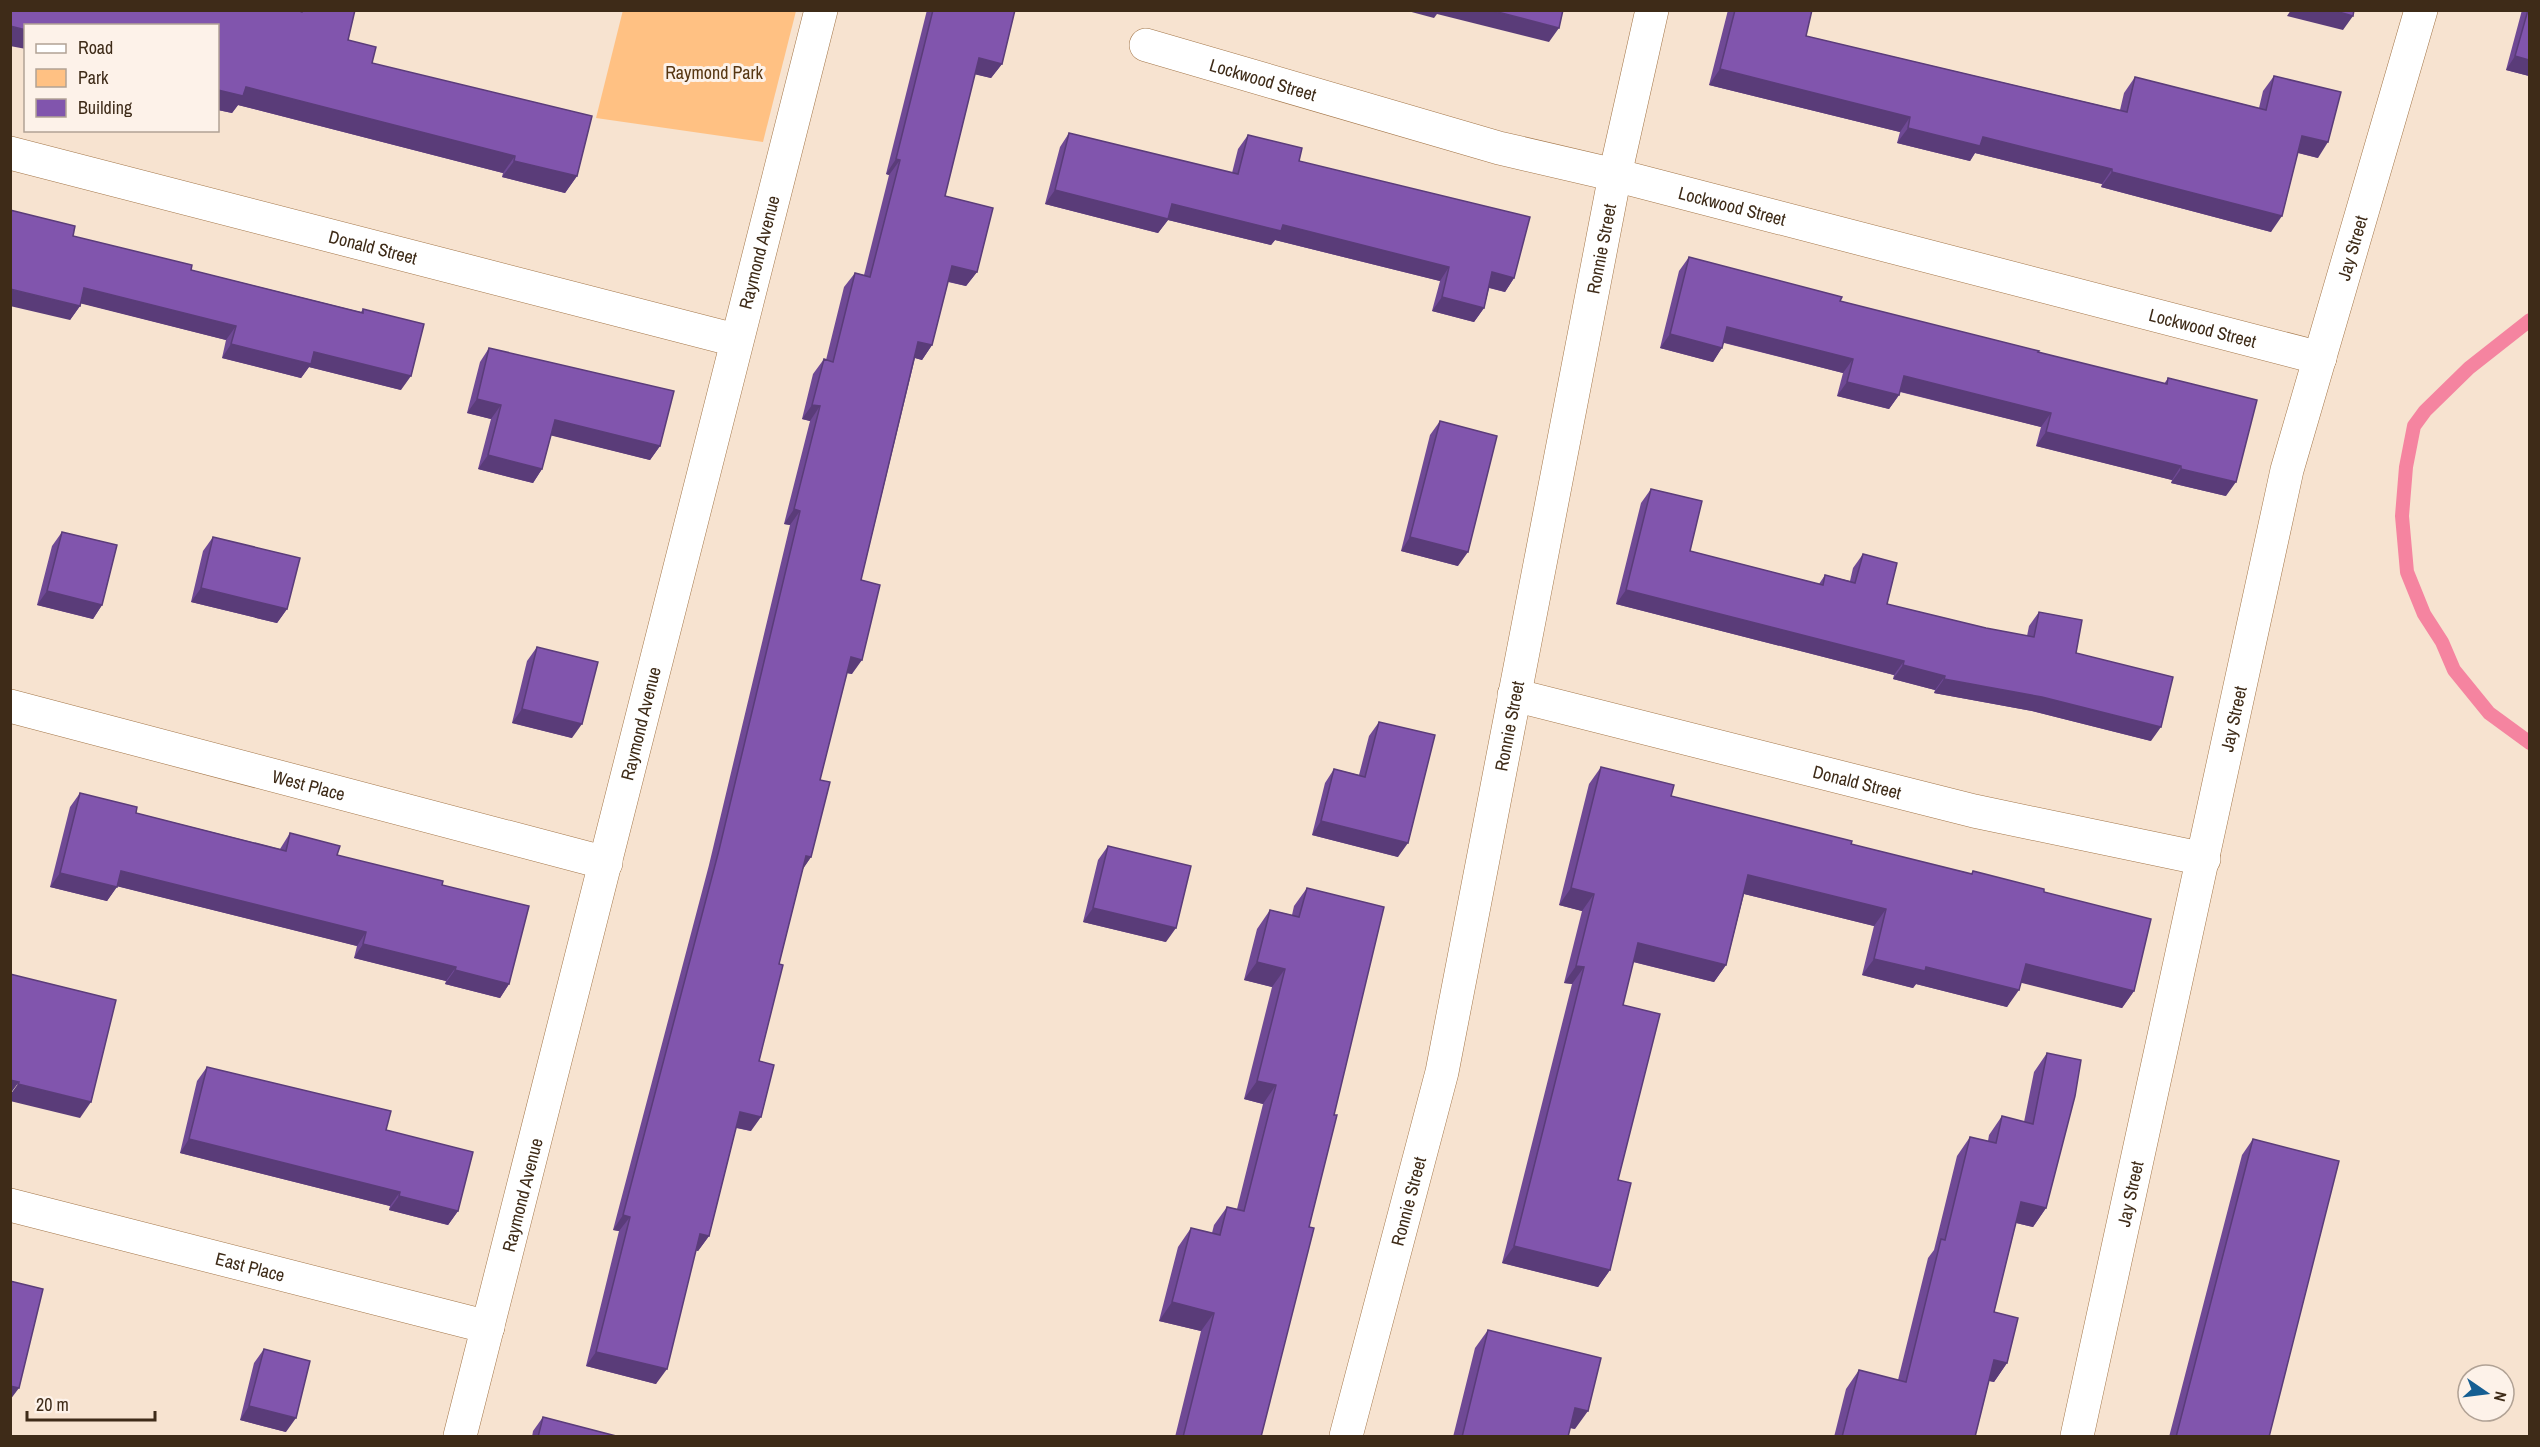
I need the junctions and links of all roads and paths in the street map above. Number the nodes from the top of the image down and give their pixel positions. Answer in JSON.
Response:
{"nodes":[{"id":1,"x":821,"y":10,"type":"edge"},
{"id":2,"x":1652,"y":10,"type":"edge"},
{"id":3,"x":2421,"y":10,"type":"edge"},
{"id":4,"x":1146,"y":45,"type":"dead end"},
{"id":5,"x":10,"y":153,"type":"edge"},
{"id":6,"x":1616,"y":175,"type":"junction"},
{"id":7,"x":735,"y":340,"type":"junction"},
{"id":8,"x":2320,"y":358,"type":"junction"},
{"id":9,"x":1514,"y":695,"type":"junction"},
{"id":10,"x":10,"y":706,"type":"edge"},
{"id":11,"x":2204,"y":859,"type":"junction"},
{"id":12,"x":606,"y":863,"type":"junction"},
{"id":13,"x":10,"y":1205,"type":"edge"},
{"id":14,"x":488,"y":1327,"type":"junction"},
{"id":15,"x":460,"y":1437,"type":"edge"},
{"id":16,"x":1347,"y":1437,"type":"edge"},
{"id":17,"x":2077,"y":1437,"type":"edge"}],
"edges":[{"from":1,"to":7,"type":"street","name":"Raymond Avenue"},
{"from":2,"to":6,"type":"street","name":"Ronnie Street"},
{"from":3,"to":8,"type":"street","name":"Jay Street"},
{"from":4,"to":6,"type":"street","name":"Lockwood Street"},
{"from":5,"to":7,"type":"street","name":"Donald Street"},
{"from":6,"to":8,"type":"street","name":"Lockwood Street"},
{"from":6,"to":9,"type":"street","name":"Ronnie Street"},
{"from":7,"to":12,"type":"street","name":"Raymond Avenue"},
{"from":8,"to":11,"type":"street","name":"Jay Street"},
{"from":9,"to":11,"type":"street","name":"Donald Street"},
{"from":9,"to":16,"type":"street","name":"Ronnie Street"},
{"from":10,"to":12,"type":"street","name":"West Place"},
{"from":11,"to":17,"type":"street","name":"Jay Street"},
{"from":12,"to":14,"type":"street","name":"Raymond Avenue"},
{"from":13,"to":14,"type":"street","name":"East Place"},
{"from":14,"to":15,"type":"street","name":"Raymond Avenue"}]}
